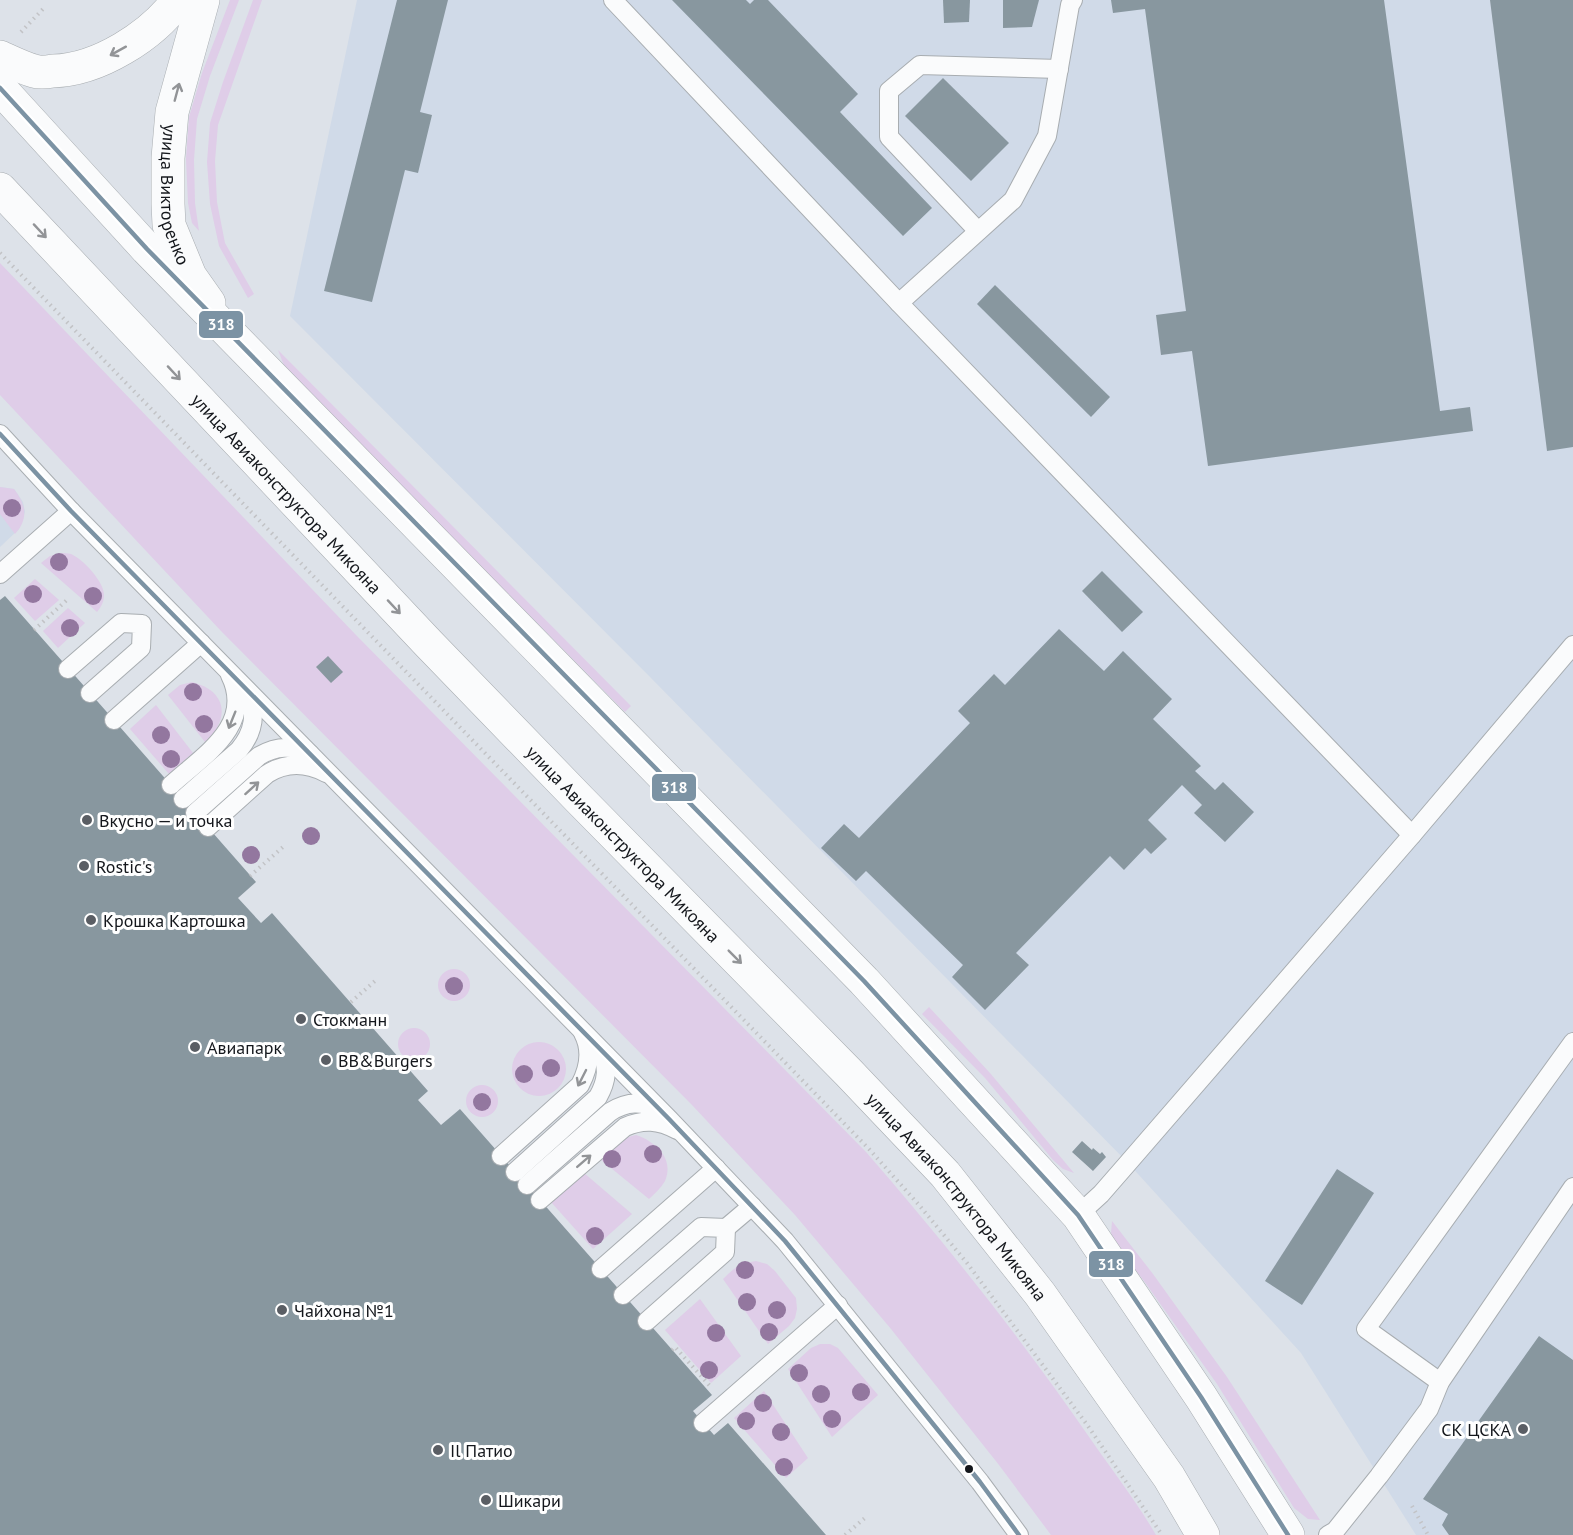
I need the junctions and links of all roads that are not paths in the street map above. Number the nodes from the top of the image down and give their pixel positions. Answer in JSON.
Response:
{"nodes":[{"id":1,"x":178,"y":0,"type":"edge"},
{"id":2,"x":203,"y":0,"type":"edge"},
{"id":3,"x":613,"y":0,"type":"edge"},
{"id":4,"x":1073,"y":0,"type":"edge"},
{"id":5,"x":8,"y":47,"type":"edge"},
{"id":6,"x":1059,"y":69,"type":"junction"},
{"id":7,"x":0,"y":88,"type":"edge"},
{"id":8,"x":0,"y":189,"type":"edge"},
{"id":9,"x":978,"y":231,"type":"junction"},
{"id":10,"x":899,"y":303,"type":"junction"},
{"id":11,"x":237,"y":341,"type":"junction"},
{"id":12,"x":0,"y":434,"type":"edge"},
{"id":13,"x":71,"y":511,"type":"junction"},
{"id":14,"x":0,"y":574,"type":"edge"},
{"id":15,"x":164,"y":606,"type":"junction"},
{"id":16,"x":142,"y":624,"type":"junction"},
{"id":17,"x":201,"y":643,"type":"junction"},
{"id":18,"x":1573,"y":645,"type":"edge"},
{"id":19,"x":223,"y":666,"type":"junction"},
{"id":20,"x":68,"y":669,"type":"dead end"},
{"id":21,"x":243,"y":686,"type":"junction"},
{"id":22,"x":90,"y":693,"type":"dead end"},
{"id":23,"x":114,"y":720,"type":"dead end"},
{"id":24,"x":315,"y":759,"type":"junction"},
{"id":25,"x":334,"y":778,"type":"junction"},
{"id":26,"x":171,"y":784,"type":"dead end"},
{"id":27,"x":183,"y":799,"type":"dead end"},
{"id":28,"x":1412,"y":835,"type":"junction"},
{"id":29,"x":576,"y":1024,"type":"junction"},
{"id":30,"x":1573,"y":1042,"type":"edge"},
{"id":31,"x":596,"y":1044,"type":"junction"},
{"id":32,"x":669,"y":1119,"type":"junction"},
{"id":33,"x":688,"y":1138,"type":"junction"},
{"id":34,"x":501,"y":1156,"type":"dead end"},
{"id":35,"x":716,"y":1168,"type":"junction"},
{"id":36,"x":1573,"y":1187,"type":"edge"},
{"id":37,"x":540,"y":1200,"type":"dead end"},
{"id":38,"x":1566,"y":1204,"type":"edge"},
{"id":39,"x":752,"y":1206,"type":"junction"},
{"id":40,"x":1078,"y":1215,"type":"junction"},
{"id":41,"x":726,"y":1228,"type":"junction"},
{"id":42,"x":601,"y":1269,"type":"dead end"},
{"id":43,"x":624,"y":1294,"type":"dead end"},
{"id":44,"x":838,"y":1305,"type":"junction"},
{"id":45,"x":647,"y":1321,"type":"dead end"},
{"id":46,"x":1440,"y":1382,"type":"junction"},
{"id":47,"x":703,"y":1423,"type":"dead end"},
{"id":48,"x":1019,"y":1535,"type":"edge"},
{"id":49,"x":1203,"y":1535,"type":"edge"},
{"id":50,"x":1288,"y":1535,"type":"edge"},
{"id":51,"x":1328,"y":1535,"type":"edge"}],
"edges":[{"from":1,"to":5,"type":"street","one_way":true},
{"from":11,"to":2,"type":"street","name":"улица Викторенко","one_way":true},
{"from":3,"to":10,"type":"lane"},
{"from":4,"to":6,"type":"lane"},
{"from":6,"to":9,"type":"lane"},
{"from":6,"to":9,"type":"lane"},
{"from":7,"to":11,"type":"street"},
{"from":8,"to":49,"type":"street","name":"улица Авиаконструктора Микояна","one_way":true},
{"from":9,"to":10,"type":"lane"},
{"from":10,"to":28,"type":"lane"},
{"from":11,"to":40,"type":"street"},
{"from":12,"to":13,"type":"lane"},
{"from":13,"to":14,"type":"lane"},
{"from":13,"to":15,"type":"lane"},
{"from":15,"to":16,"type":"lane"},
{"from":15,"to":17,"type":"lane"},
{"from":16,"to":20,"type":"lane"},
{"from":16,"to":22,"type":"lane"},
{"from":17,"to":19,"type":"lane"},
{"from":17,"to":23,"type":"lane"},
{"from":18,"to":28,"type":"lane"},
{"from":19,"to":21,"type":"lane"},
{"from":19,"to":26,"type":"lane","one_way":true},
{"from":21,"to":24,"type":"lane"},
{"from":21,"to":27,"type":"lane"},
{"from":24,"to":25,"type":"lane"},
{"from":24,"to":25,"type":"lane","one_way":true},
{"from":25,"to":29,"type":"lane"},
{"from":28,"to":40,"type":"lane"},
{"from":29,"to":31,"type":"lane"},
{"from":29,"to":34,"type":"lane","one_way":true},
{"from":30,"to":46,"type":"lane"},
{"from":31,"to":32,"type":"lane"},
{"from":31,"to":32,"type":"lane"},
{"from":32,"to":33,"type":"lane"},
{"from":33,"to":35,"type":"lane"},
{"from":37,"to":33,"type":"lane","one_way":true},
{"from":35,"to":39,"type":"lane"},
{"from":35,"to":42,"type":"lane"},
{"from":36,"to":38,"type":"lane"},
{"from":38,"to":46,"type":"lane"},
{"from":39,"to":41,"type":"lane"},
{"from":39,"to":44,"type":"lane"},
{"from":40,"to":50,"type":"street"},
{"from":41,"to":43,"type":"lane"},
{"from":41,"to":45,"type":"lane"},
{"from":44,"to":47,"type":"lane"},
{"from":44,"to":48,"type":"lane"},
{"from":46,"to":51,"type":"lane"}]}
